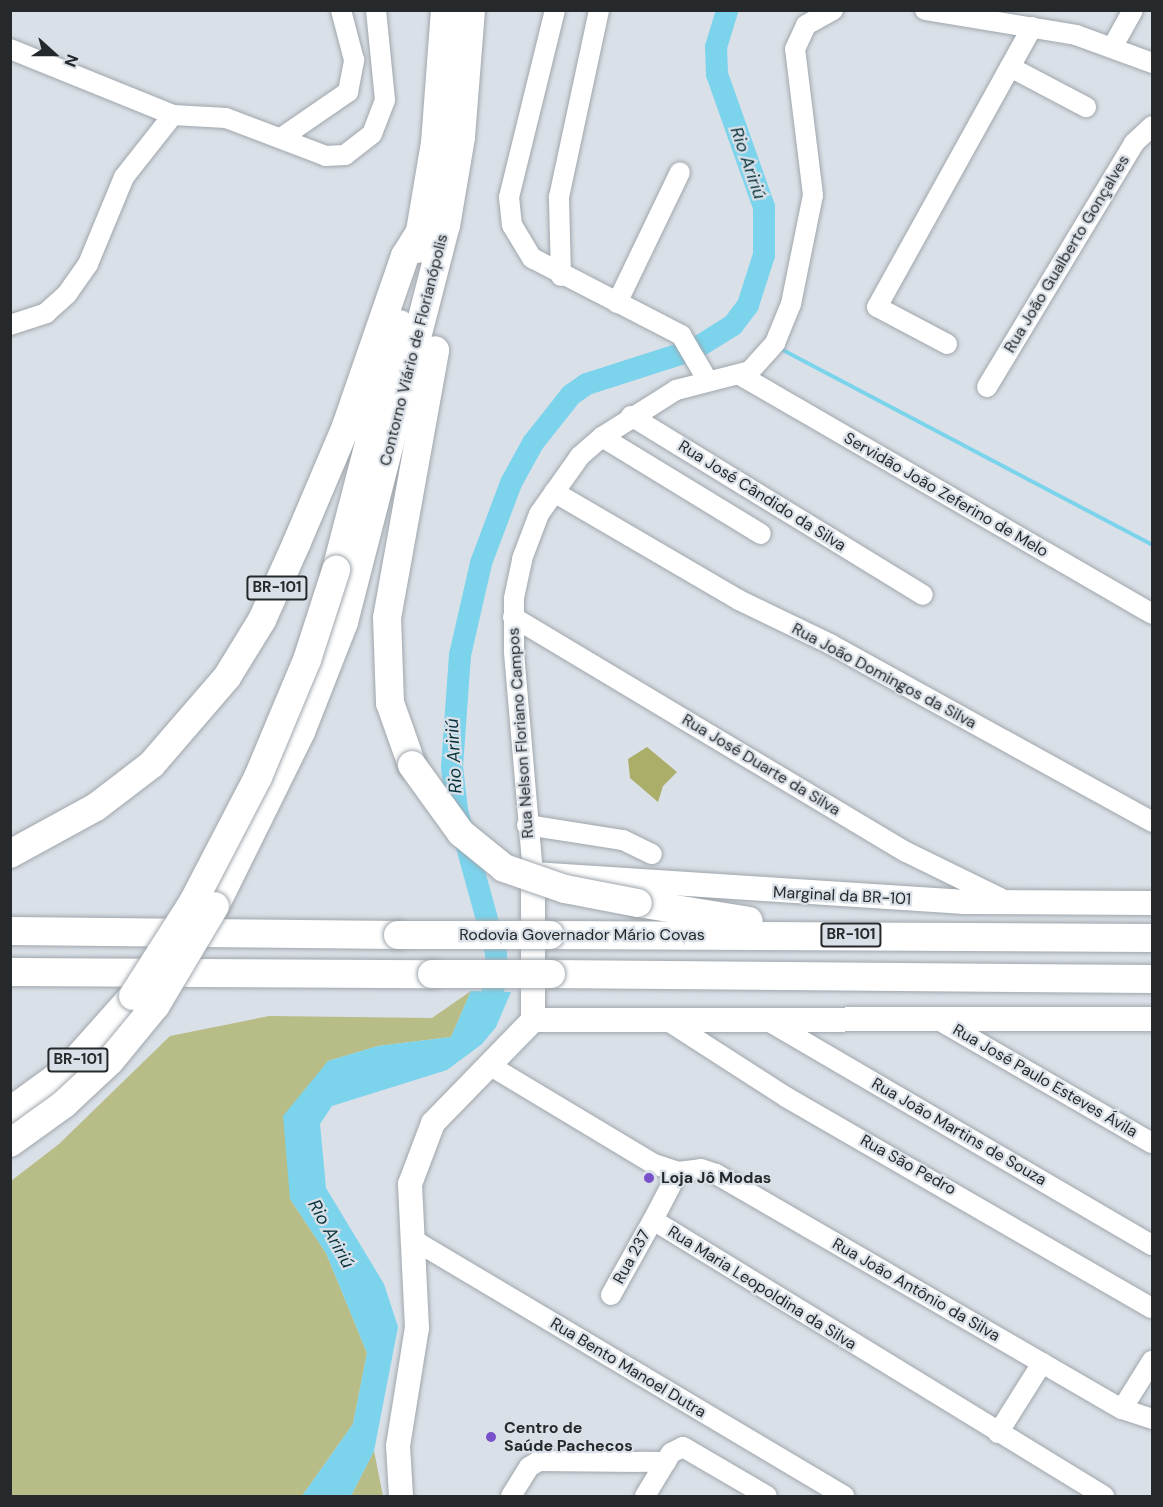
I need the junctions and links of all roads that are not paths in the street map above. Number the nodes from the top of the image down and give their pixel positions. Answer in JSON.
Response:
{"nodes":[{"id":1,"x":341,"y":10,"type":"edge"},
{"id":2,"x":376,"y":10,"type":"edge"},
{"id":3,"x":445,"y":10,"type":"edge"},
{"id":4,"x":471,"y":10,"type":"edge"},
{"id":5,"x":555,"y":10,"type":"edge"},
{"id":6,"x":599,"y":10,"type":"edge"},
{"id":7,"x":832,"y":10,"type":"edge"},
{"id":8,"x":925,"y":10,"type":"edge"},
{"id":9,"x":1133,"y":10,"type":"edge"},
{"id":10,"x":815,"y":15,"type":"edge"},
{"id":11,"x":978,"y":15,"type":"edge"},
{"id":12,"x":1032,"y":27,"type":"junction"},
{"id":13,"x":1113,"y":46,"type":"junction"},
{"id":14,"x":10,"y":49,"type":"edge"},
{"id":15,"x":1152,"y":63,"type":"edge"},
{"id":16,"x":1010,"y":67,"type":"junction"},
{"id":17,"x":465,"y":92,"type":"junction"},
{"id":18,"x":1086,"y":107,"type":"dead end"},
{"id":19,"x":173,"y":115,"type":"junction"},
{"id":20,"x":1152,"y":126,"type":"edge"},
{"id":21,"x":284,"y":136,"type":"junction"},
{"id":22,"x":680,"y":172,"type":"dead end"},
{"id":23,"x":421,"y":230,"type":"junction"},
{"id":24,"x":561,"y":276,"type":"junction"},
{"id":25,"x":617,"y":303,"type":"junction"},
{"id":26,"x":10,"y":324,"type":"edge"},
{"id":27,"x":947,"y":344,"type":"dead end"},
{"id":28,"x":704,"y":374,"type":"junction"},
{"id":29,"x":740,"y":375,"type":"junction"},
{"id":30,"x":987,"y":387,"type":"dead end"},
{"id":31,"x":632,"y":416,"type":"junction"},
{"id":32,"x":602,"y":437,"type":"junction"},
{"id":33,"x":554,"y":492,"type":"junction"},
{"id":34,"x":761,"y":534,"type":"dead end"},
{"id":35,"x":346,"y":575,"type":"junction"},
{"id":36,"x":923,"y":595,"type":"dead end"},
{"id":37,"x":1152,"y":614,"type":"edge"},
{"id":38,"x":513,"y":616,"type":"junction"},
{"id":39,"x":1152,"y":822,"type":"edge"},
{"id":40,"x":527,"y":825,"type":"junction"},
{"id":41,"x":10,"y":854,"type":"edge"},
{"id":42,"x":651,"y":854,"type":"dead end"},
{"id":43,"x":533,"y":874,"type":"junction"},
{"id":44,"x":1014,"y":903,"type":"junction"},
{"id":45,"x":1152,"y":903,"type":"edge"},
{"id":46,"x":10,"y":931,"type":"edge"},
{"id":47,"x":834,"y":935,"type":"junction"},
{"id":48,"x":1152,"y":938,"type":"edge"},
{"id":49,"x":10,"y":972,"type":"edge"},
{"id":50,"x":1152,"y":979,"type":"edge"},
{"id":51,"x":665,"y":1019,"type":"junction"},
{"id":52,"x":765,"y":1019,"type":"junction"},
{"id":53,"x":937,"y":1019,"type":"junction"},
{"id":54,"x":1152,"y":1019,"type":"edge"},
{"id":55,"x":533,"y":1020,"type":"junction"},
{"id":56,"x":489,"y":1065,"type":"junction"},
{"id":57,"x":10,"y":1111,"type":"edge"},
{"id":58,"x":10,"y":1143,"type":"edge"},
{"id":59,"x":1152,"y":1143,"type":"edge"},
{"id":60,"x":678,"y":1172,"type":"junction"},
{"id":61,"x":653,"y":1220,"type":"junction"},
{"id":62,"x":412,"y":1239,"type":"junction"},
{"id":63,"x":1152,"y":1245,"type":"edge"},
{"id":64,"x":611,"y":1294,"type":"dead end"},
{"id":65,"x":1152,"y":1308,"type":"edge"},
{"id":66,"x":1152,"y":1361,"type":"edge"},
{"id":67,"x":1042,"y":1363,"type":"junction"},
{"id":68,"x":1122,"y":1409,"type":"junction"},
{"id":69,"x":1152,"y":1419,"type":"edge"},
{"id":70,"x":998,"y":1433,"type":"junction"},
{"id":71,"x":671,"y":1455,"type":"junction"},
{"id":72,"x":401,"y":1497,"type":"edge"},
{"id":73,"x":511,"y":1497,"type":"edge"},
{"id":74,"x":645,"y":1497,"type":"edge"},
{"id":75,"x":766,"y":1497,"type":"edge"},
{"id":76,"x":844,"y":1497,"type":"edge"},
{"id":77,"x":1104,"y":1497,"type":"edge"}],
"edges":[{"from":1,"to":21,"type":"street"},
{"from":2,"to":21,"type":"street"},
{"from":3,"to":23,"type":"highway","name":"Contorno Viário de Florianópolis","number":"BR-101"},
{"from":4,"to":17,"type":"highway","name":"Contorno Viário de Florianópolis","number":"BR-101"},
{"from":5,"to":24,"type":"street"},
{"from":6,"to":24,"type":"street"},
{"from":7,"to":10,"type":"street"},
{"from":8,"to":11,"type":"street"},
{"from":9,"to":13,"type":"street"},
{"from":10,"to":29,"type":"street"},
{"from":11,"to":12,"type":"street"},
{"from":12,"to":13,"type":"street"},
{"from":12,"to":16,"type":"street"},
{"from":13,"to":15,"type":"street"},
{"from":14,"to":19,"type":"street"},
{"from":16,"to":18,"type":"street"},
{"from":16,"to":27,"type":"street"},
{"from":17,"to":35,"type":"highway","name":"Contorno Viário de Florianópolis","number":"BR-101"},
{"from":17,"to":47,"type":"highway","number":"BR-101","bridge":true},
{"from":19,"to":21,"type":"street"},
{"from":19,"to":26,"type":"street"},
{"from":20,"to":30,"type":"street","name":"Rua João Gualberto Gonçalves"},
{"from":22,"to":25,"type":"street"},
{"from":23,"to":35,"type":"highway","name":"Contorno Viário de Florianópolis","number":"BR-101"},
{"from":23,"to":41,"type":"highway","number":"BR-101"},
{"from":24,"to":25,"type":"street"},
{"from":25,"to":28,"type":"street"},
{"from":28,"to":29,"type":"street","name":"Rua Nelson Floriano Campos"},
{"from":28,"to":31,"type":"street","name":"Rua Nelson Floriano Campos"},
{"from":29,"to":37,"type":"street","name":"Servidão João Zeferino de Melo"},
{"from":31,"to":32,"type":"street","name":"Rua Nelson Floriano Campos"},
{"from":31,"to":36,"type":"street","name":"Rua José Cândido da Silva"},
{"from":32,"to":33,"type":"street","name":"Rua Nelson Floriano Campos"},
{"from":32,"to":34,"type":"street"},
{"from":33,"to":38,"type":"street","name":"Rua Nelson Floriano Campos"},
{"from":33,"to":39,"type":"street","name":"Rua João Domingos da Silva"},
{"from":35,"to":57,"type":"highway","number":"BR-101","bridge":true},
{"from":35,"to":58,"type":"highway","number":"BR-101","bridge":true},
{"from":38,"to":40,"type":"street","name":"Rua Nelson Floriano Campos"},
{"from":38,"to":44,"type":"street","name":"Rua José Duarte da Silva"},
{"from":40,"to":42,"type":"street"},
{"from":40,"to":43,"type":"street","name":"Rua Nelson Floriano Campos"},
{"from":43,"to":44,"type":"main road","name":"Marginal da BR-101"},
{"from":43,"to":55,"type":"main road","name":"Rua Nelson Floriano Campos"},
{"from":44,"to":45,"type":"main road","name":"Marginal da BR-101"},
{"from":46,"to":47,"type":"highway","name":"Rodovia Governador Mário Covas","number":"BR-101","bridge":true},
{"from":47,"to":48,"type":"highway","name":"Rodovia Governador Mário Covas","number":"BR-101"},
{"from":49,"to":50,"type":"highway","bridge":true},
{"from":51,"to":52,"type":"main road"},
{"from":51,"to":55,"type":"main road"},
{"from":51,"to":65,"type":"street","name":"Rua São Pedro"},
{"from":52,"to":53,"type":"main road"},
{"from":52,"to":63,"type":"street","name":"Rua João Martins de Souza"},
{"from":53,"to":54,"type":"main road"},
{"from":53,"to":59,"type":"street","name":"Rua José Paulo Esteves Ávila"},
{"from":55,"to":56,"type":"main road"},
{"from":56,"to":60,"type":"street"},
{"from":56,"to":62,"type":"main road"},
{"from":60,"to":61,"type":"street","name":"Rua Maria Leopoldina da Silva"},
{"from":60,"to":67,"type":"street","name":"Rua João Antônio da Silva"},
{"from":61,"to":64,"type":"street","name":"Rua 237"},
{"from":61,"to":70,"type":"street","name":"Rua Maria Leopoldina da Silva"},
{"from":62,"to":72,"type":"main road"},
{"from":62,"to":76,"type":"street","name":"Rua Bento Manoel Dutra"},
{"from":66,"to":68,"type":"street"},
{"from":67,"to":68,"type":"street","name":"Rua João Antônio da Silva"},
{"from":67,"to":70,"type":"street"},
{"from":68,"to":69,"type":"street","name":"Rua João Antônio da Silva"},
{"from":70,"to":77,"type":"street","name":"Rua Maria Leopoldina da Silva"},
{"from":71,"to":73,"type":"street"},
{"from":71,"to":74,"type":"street"},
{"from":71,"to":75,"type":"street"}]}
